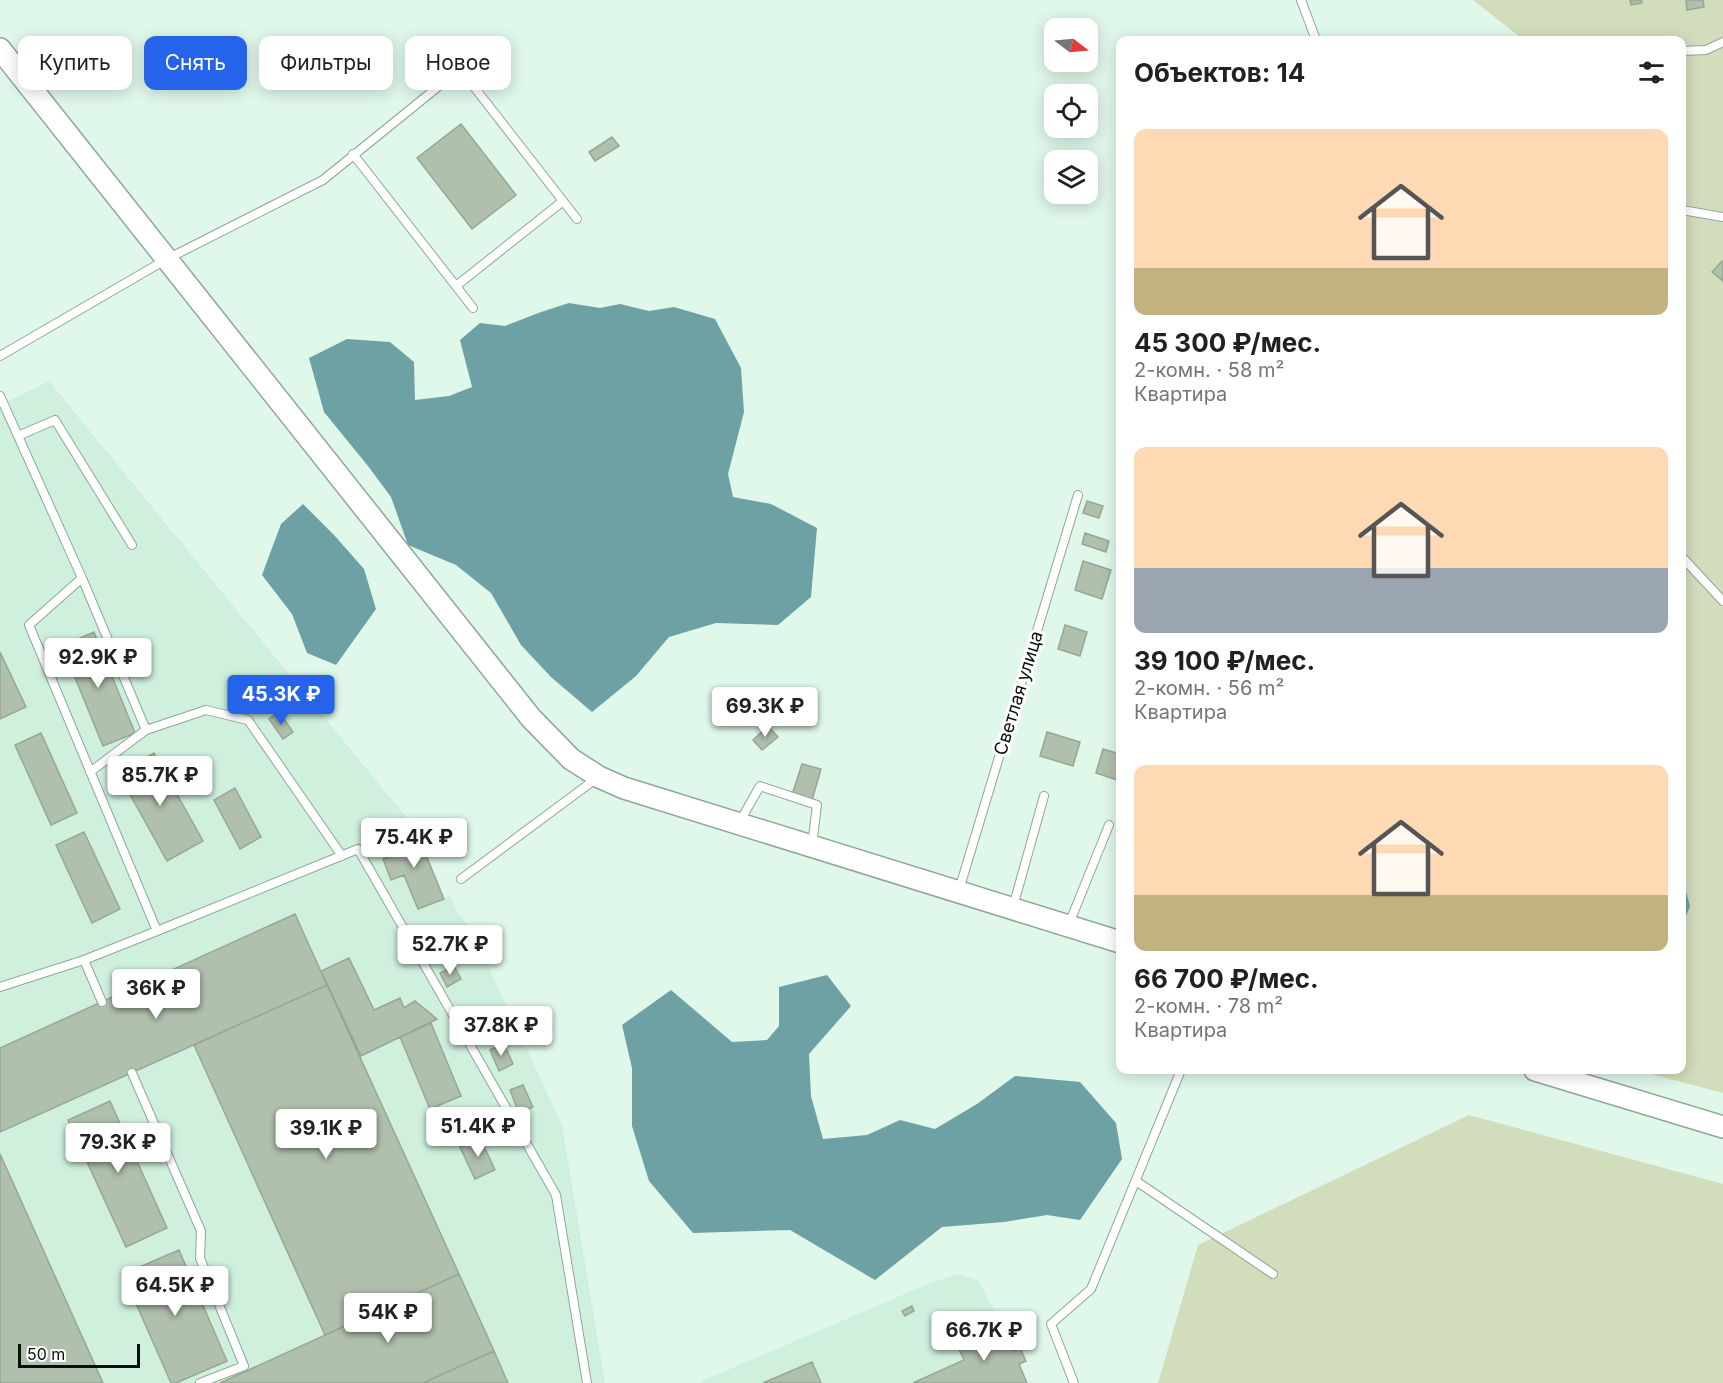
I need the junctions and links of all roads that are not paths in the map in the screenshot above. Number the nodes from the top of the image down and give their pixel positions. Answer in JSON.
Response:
{"nodes":[{"id":1,"x":1301,"y":0,"type":"edge"},
{"id":2,"x":1314,"y":36,"type":"edge"},
{"id":3,"x":1723,"y":42,"type":"edge"},
{"id":4,"x":0,"y":49,"type":"edge"},
{"id":5,"x":1686,"y":51,"type":"edge"},
{"id":6,"x":353,"y":154,"type":"junction"},
{"id":7,"x":563,"y":201,"type":"junction"},
{"id":8,"x":1686,"y":211,"type":"edge"},
{"id":9,"x":1723,"y":217,"type":"edge"},
{"id":10,"x":577,"y":219,"type":"dead end"},
{"id":11,"x":167,"y":260,"type":"junction"},
{"id":12,"x":456,"y":286,"type":"junction"},
{"id":13,"x":473,"y":308,"type":"dead end"},
{"id":14,"x":0,"y":356,"type":"edge"},
{"id":15,"x":0,"y":396,"type":"edge"},
{"id":16,"x":18,"y":436,"type":"junction"},
{"id":17,"x":1078,"y":495,"type":"dead end"},
{"id":18,"x":132,"y":545,"type":"dead end"},
{"id":19,"x":1686,"y":568,"type":"edge"},
{"id":20,"x":82,"y":579,"type":"junction"},
{"id":21,"x":1723,"y":601,"type":"edge"},
{"id":22,"x":146,"y":730,"type":"junction"},
{"id":23,"x":90,"y":771,"type":"junction"},
{"id":24,"x":598,"y":777,"type":"junction"},
{"id":25,"x":1044,"y":796,"type":"dead end"},
{"id":26,"x":739,"y":824,"type":"junction"},
{"id":27,"x":1109,"y":825,"type":"dead end"},
{"id":28,"x":812,"y":846,"type":"junction"},
{"id":29,"x":342,"y":856,"type":"junction"},
{"id":30,"x":461,"y":879,"type":"dead end"},
{"id":31,"x":959,"y":891,"type":"junction"},
{"id":32,"x":1012,"y":908,"type":"junction"},
{"id":33,"x":1068,"y":926,"type":"junction"},
{"id":34,"x":157,"y":931,"type":"junction"},
{"id":35,"x":1116,"y":941,"type":"edge"},
{"id":36,"x":84,"y":960,"type":"junction"},
{"id":37,"x":0,"y":987,"type":"edge"},
{"id":38,"x":102,"y":1002,"type":"dead end"},
{"id":39,"x":132,"y":1073,"type":"dead end"},
{"id":40,"x":1179,"y":1074,"type":"edge"},
{"id":41,"x":1548,"y":1074,"type":"edge"},
{"id":42,"x":1723,"y":1127,"type":"edge"},
{"id":43,"x":1136,"y":1181,"type":"junction"},
{"id":44,"x":1274,"y":1274,"type":"dead end"},
{"id":45,"x":200,"y":1383,"type":"edge"},
{"id":46,"x":587,"y":1383,"type":"edge"},
{"id":47,"x":1074,"y":1383,"type":"edge"}],
"edges":[{"from":1,"to":2,"type":"lane"},
{"from":3,"to":5,"type":"lane"},
{"from":4,"to":11,"type":"main road"},
{"from":6,"to":7,"type":"lane"},
{"from":6,"to":11,"type":"lane"},
{"from":6,"to":12,"type":"lane"},
{"from":7,"to":10,"type":"lane"},
{"from":7,"to":12,"type":"lane"},
{"from":8,"to":9,"type":"lane"},
{"from":11,"to":14,"type":"lane"},
{"from":11,"to":24,"type":"main road"},
{"from":12,"to":13,"type":"lane"},
{"from":15,"to":16,"type":"lane"},
{"from":16,"to":18,"type":"lane"},
{"from":16,"to":20,"type":"lane"},
{"from":17,"to":31,"type":"lane","name":"Светлая улица"},
{"from":19,"to":21,"type":"lane"},
{"from":20,"to":22,"type":"lane"},
{"from":20,"to":23,"type":"lane"},
{"from":22,"to":23,"type":"lane"},
{"from":22,"to":29,"type":"lane"},
{"from":23,"to":34,"type":"lane"},
{"from":24,"to":26,"type":"main road"},
{"from":24,"to":30,"type":"lane"},
{"from":25,"to":32,"type":"lane"},
{"from":26,"to":28,"type":"main road"},
{"from":26,"to":28,"type":"lane"},
{"from":27,"to":33,"type":"lane"},
{"from":28,"to":31,"type":"main road"},
{"from":29,"to":34,"type":"lane"},
{"from":29,"to":46,"type":"lane"},
{"from":31,"to":32,"type":"main road"},
{"from":32,"to":33,"type":"main road"},
{"from":33,"to":35,"type":"main road"},
{"from":34,"to":36,"type":"lane"},
{"from":36,"to":37,"type":"lane"},
{"from":36,"to":38,"type":"lane"},
{"from":39,"to":45,"type":"lane"},
{"from":40,"to":43,"type":"lane"},
{"from":41,"to":42,"type":"main road"},
{"from":43,"to":44,"type":"lane"},
{"from":43,"to":47,"type":"lane"}]}
